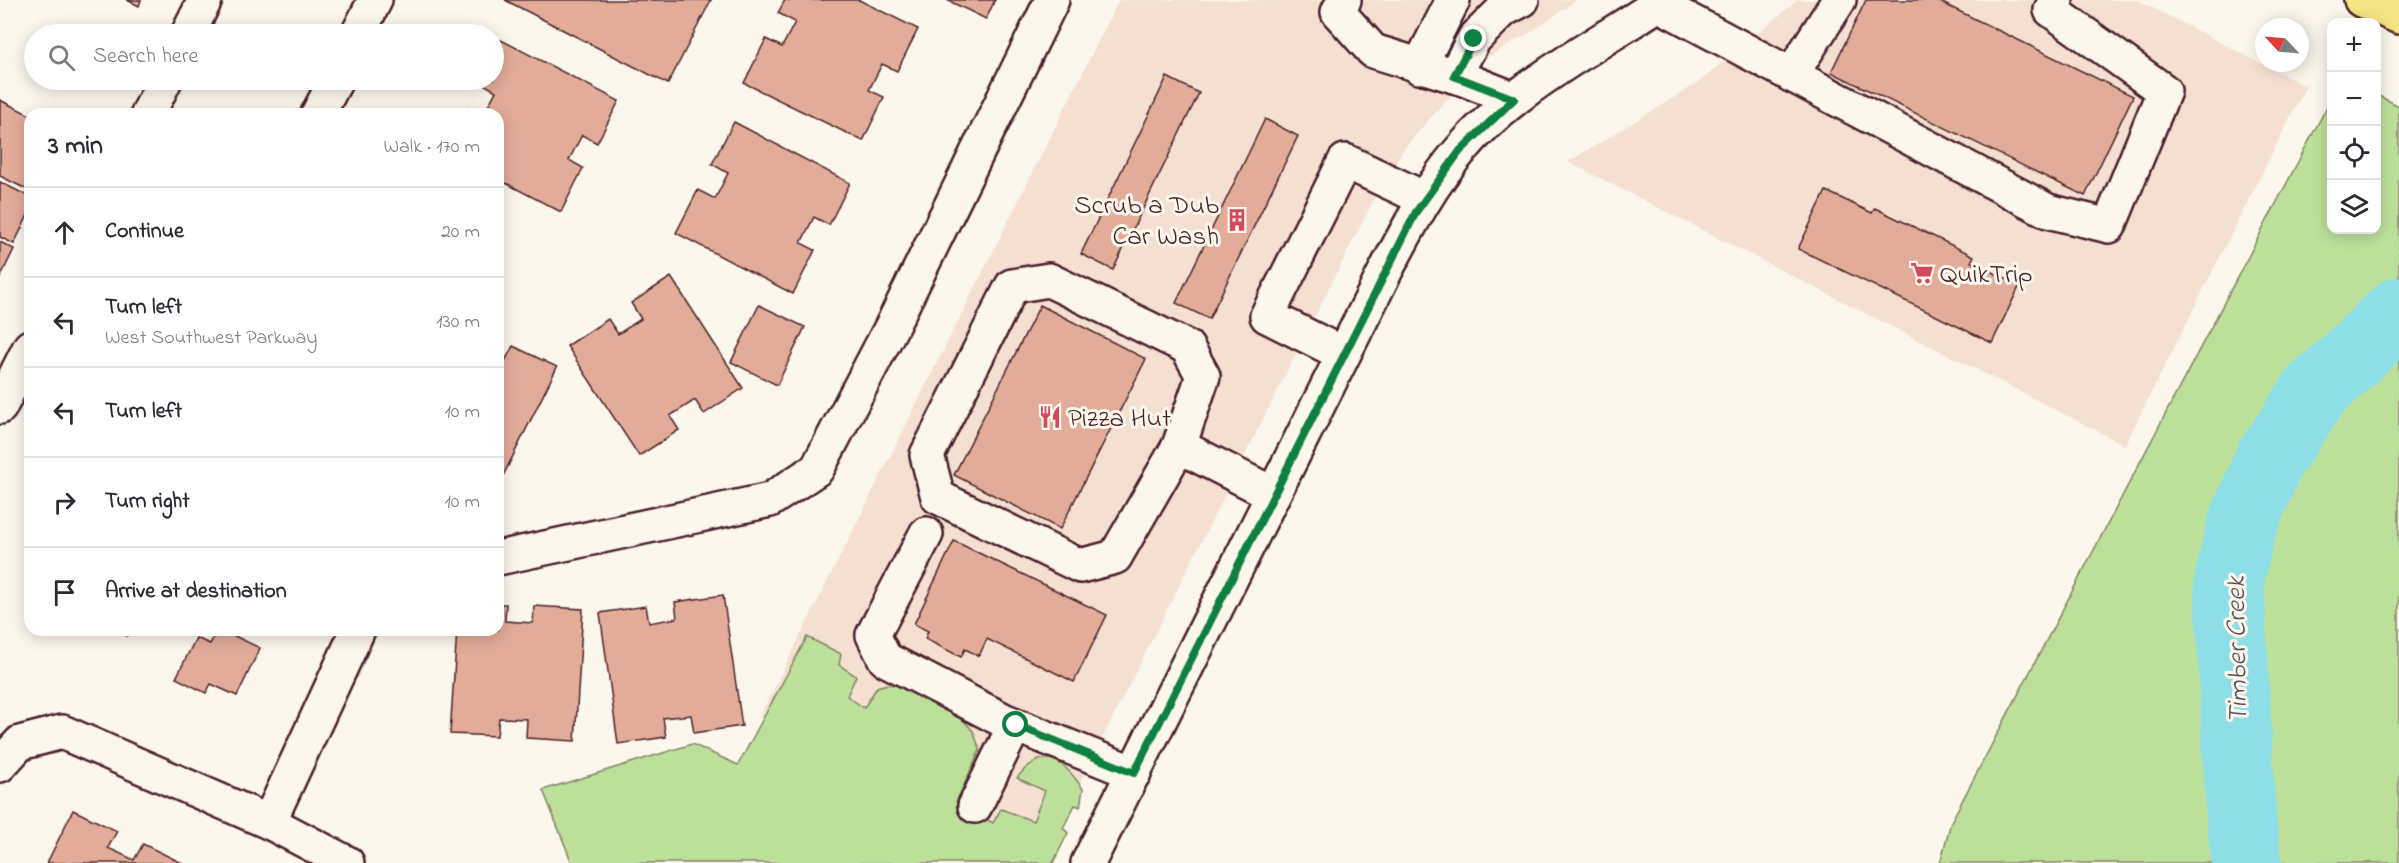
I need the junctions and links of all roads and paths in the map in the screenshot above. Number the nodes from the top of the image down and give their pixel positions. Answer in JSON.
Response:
{"nodes":[{"id":1,"x":205,"y":0,"type":"edge"},
{"id":2,"x":375,"y":0,"type":"edge"},
{"id":3,"x":1052,"y":0,"type":"edge"},
{"id":4,"x":1344,"y":0,"type":"edge"},
{"id":5,"x":1453,"y":0,"type":"edge"},
{"id":6,"x":1522,"y":0,"type":"edge"},
{"id":7,"x":1839,"y":0,"type":"edge"},
{"id":8,"x":1661,"y":2,"type":"edge"},
{"id":9,"x":2045,"y":3,"type":"edge"},
{"id":10,"x":193,"y":24,"type":"edge"},
{"id":11,"x":363,"y":24,"type":"edge"},
{"id":12,"x":1419,"y":66,"type":"junction"},
{"id":13,"x":1791,"y":75,"type":"junction"},
{"id":14,"x":1454,"y":76,"type":"junction"},
{"id":15,"x":160,"y":90,"type":"edge"},
{"id":16,"x":331,"y":90,"type":"edge"},
{"id":17,"x":1514,"y":99,"type":"junction"},
{"id":18,"x":151,"y":108,"type":"edge"},
{"id":19,"x":321,"y":108,"type":"edge"},
{"id":20,"x":1425,"y":199,"type":"junction"},
{"id":21,"x":1343,"y":354,"type":"junction"},
{"id":22,"x":24,"y":359,"type":"edge"},
{"id":23,"x":0,"y":407,"type":"edge"},
{"id":24,"x":1179,"y":446,"type":"junction"},
{"id":25,"x":1273,"y":494,"type":"junction"},
{"id":26,"x":926,"y":534,"type":"dead end"},
{"id":27,"x":504,"y":557,"type":"edge"},
{"id":28,"x":355,"y":636,"type":"edge"},
{"id":29,"x":1016,"y":725,"type":"junction"},
{"id":30,"x":0,"y":765,"type":"edge"},
{"id":31,"x":1134,"y":773,"type":"junction"},
{"id":32,"x":975,"y":806,"type":"dead end"},
{"id":33,"x":269,"y":822,"type":"junction"},
{"id":34,"x":347,"y":863,"type":"edge"},
{"id":35,"x":1088,"y":863,"type":"edge"}],
"edges":[{"from":1,"to":10,"type":"street"},
{"from":2,"to":11,"type":"street"},
{"from":3,"to":27,"type":"street"},
{"from":4,"to":12,"type":"street"},
{"from":5,"to":12,"type":"street"},
{"from":6,"to":14,"type":"street"},
{"from":7,"to":13,"type":"street"},
{"from":8,"to":13,"type":"street"},
{"from":8,"to":17,"type":"street"},
{"from":9,"to":13,"type":"street"},
{"from":12,"to":14,"type":"street"},
{"from":14,"to":17,"type":"street"},
{"from":15,"to":18,"type":"street"},
{"from":16,"to":19,"type":"street"},
{"from":17,"to":20,"type":"street"},
{"from":20,"to":21,"type":"street"},
{"from":20,"to":21,"type":"street"},
{"from":21,"to":25,"type":"street"},
{"from":22,"to":23,"type":"street"},
{"from":24,"to":24,"type":"street"},
{"from":24,"to":25,"type":"street"},
{"from":25,"to":31,"type":"street"},
{"from":26,"to":29,"type":"street"},
{"from":28,"to":33,"type":"street"},
{"from":29,"to":31,"type":"street"},
{"from":29,"to":32,"type":"street"},
{"from":30,"to":33,"type":"street"},
{"from":31,"to":35,"type":"street"},
{"from":33,"to":34,"type":"street"}]}
